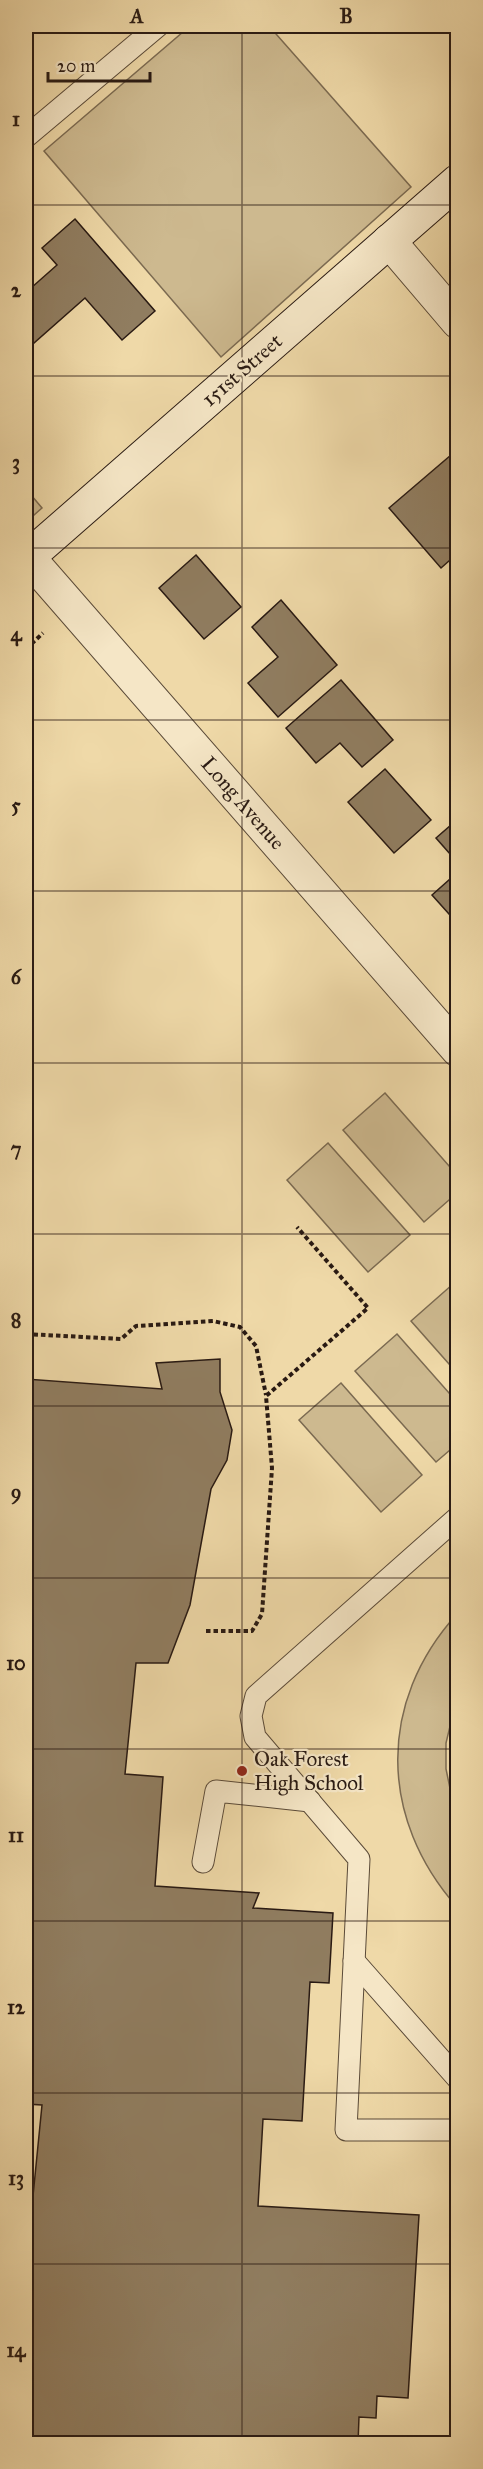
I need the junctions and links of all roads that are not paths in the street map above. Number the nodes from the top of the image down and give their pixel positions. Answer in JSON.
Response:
{"nodes":[{"id":1,"x":158,"y":26,"type":"edge"},
{"id":2,"x":26,"y":137,"type":"edge"},
{"id":3,"x":458,"y":181,"type":"edge"},
{"id":4,"x":389,"y":241,"type":"junction"},
{"id":5,"x":458,"y":322,"type":"edge"},
{"id":6,"x":27,"y":558,"type":"edge"},
{"id":7,"x":458,"y":1050,"type":"edge"},
{"id":8,"x":458,"y":1517,"type":"edge"},
{"id":9,"x":310,"y":1801,"type":"junction"},
{"id":10,"x":203,"y":1862,"type":"dead end"},
{"id":11,"x":354,"y":1961,"type":"junction"},
{"id":12,"x":458,"y":2079,"type":"edge"},
{"id":13,"x":458,"y":2130,"type":"edge"}],
"edges":[{"from":1,"to":2,"type":"lane"},
{"from":3,"to":4,"type":"street","name":"151st Street"},
{"from":4,"to":5,"type":"street"},
{"from":4,"to":6,"type":"street","name":"151st Street"},
{"from":6,"to":7,"type":"street","name":"Long Avenue"},
{"from":8,"to":9,"type":"lane"},
{"from":9,"to":10,"type":"lane"},
{"from":9,"to":11,"type":"lane"},
{"from":11,"to":12,"type":"lane"},
{"from":11,"to":13,"type":"lane"}]}
